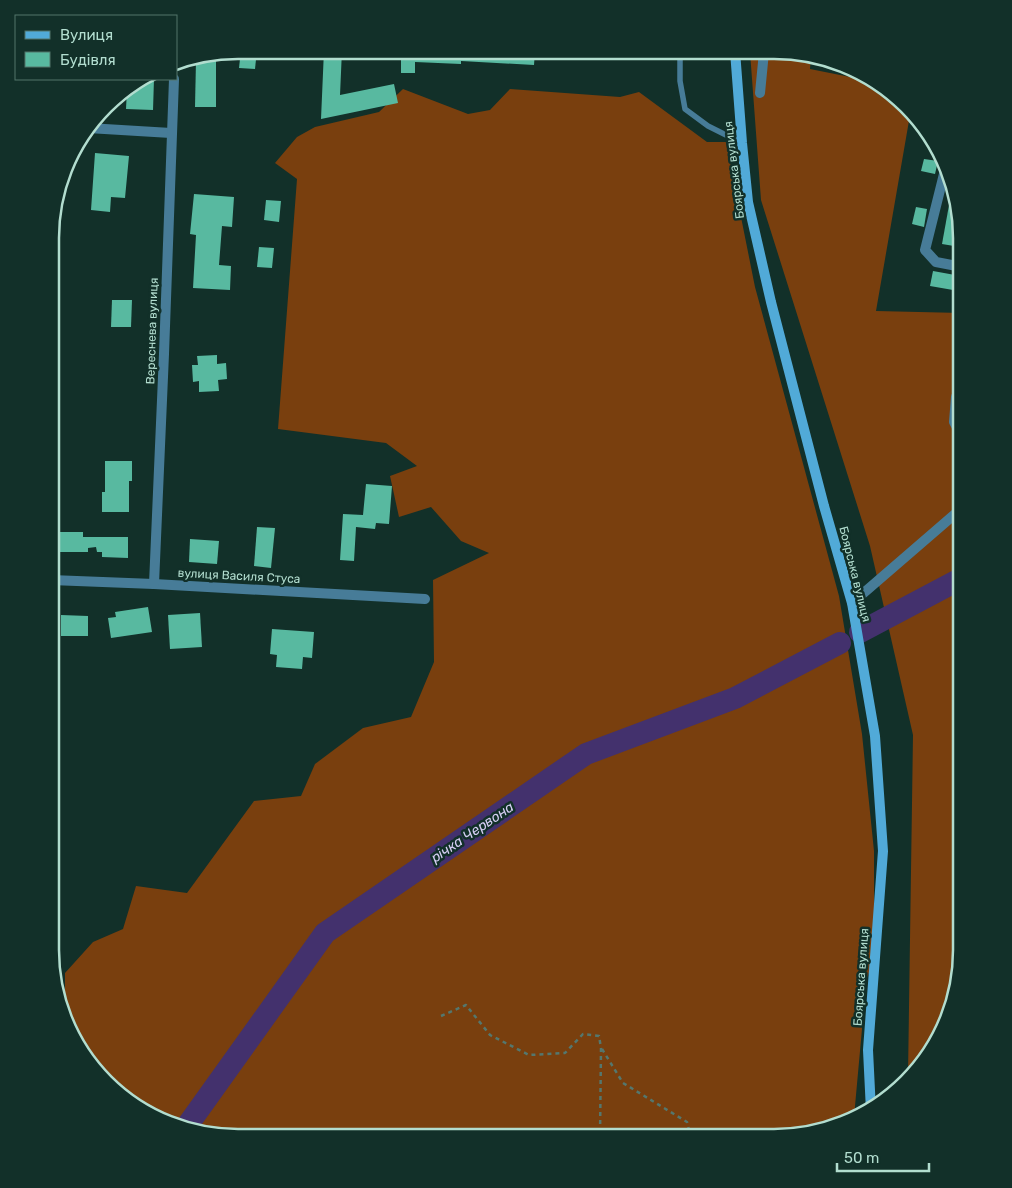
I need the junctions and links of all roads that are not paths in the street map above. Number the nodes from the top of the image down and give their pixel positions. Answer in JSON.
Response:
{"nodes":[{"id":1,"x":680,"y":59,"type":"edge"},
{"id":2,"x":736,"y":59,"type":"edge"},
{"id":3,"x":763,"y":59,"type":"edge"},
{"id":4,"x":174,"y":80,"type":"edge"},
{"id":5,"x":760,"y":93,"type":"dead end"},
{"id":6,"x":96,"y":129,"type":"edge"},
{"id":7,"x":171,"y":133,"type":"junction"},
{"id":8,"x":742,"y":143,"type":"junction"},
{"id":9,"x":943,"y":178,"type":"edge"},
{"id":10,"x":953,"y":265,"type":"edge"},
{"id":11,"x":953,"y":516,"type":"edge"},
{"id":12,"x":59,"y":580,"type":"edge"},
{"id":13,"x":154,"y":584,"type":"junction"},
{"id":14,"x":425,"y":599,"type":"dead end"},
{"id":15,"x":852,"y":603,"type":"junction"},
{"id":16,"x":870,"y":1102,"type":"edge"}],
"edges":[{"from":1,"to":8,"type":"lane"},
{"from":2,"to":8,"type":"street","name":"Боярська вулиця"},
{"from":3,"to":5,"type":"street"},
{"from":4,"to":7,"type":"street","name":"Вереснева вулиця"},
{"from":6,"to":7,"type":"street"},
{"from":7,"to":13,"type":"street","name":"Вереснева вулиця"},
{"from":8,"to":15,"type":"street","name":"Боярська вулиця"},
{"from":9,"to":10,"type":"street"},
{"from":11,"to":15,"type":"street"},
{"from":12,"to":13,"type":"street","name":"вулиця Василя Стуса"},
{"from":13,"to":14,"type":"street","name":"вулиця Василя Стуса"},
{"from":15,"to":16,"type":"street","name":"Боярська вулиця"}]}
